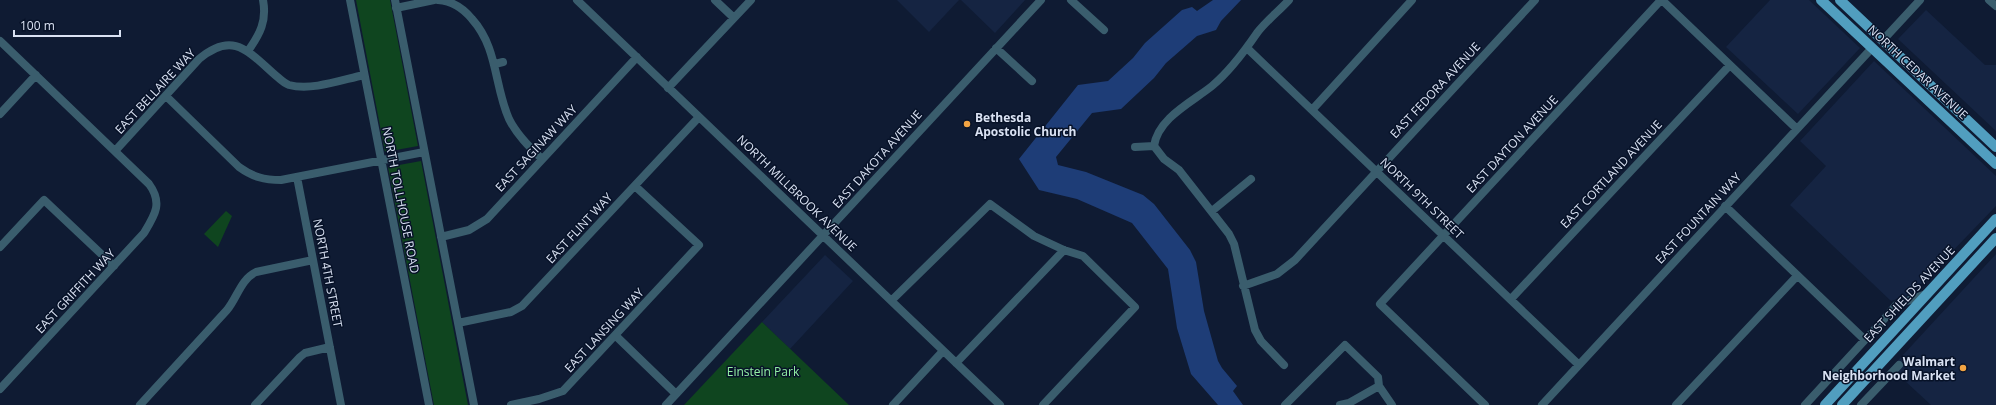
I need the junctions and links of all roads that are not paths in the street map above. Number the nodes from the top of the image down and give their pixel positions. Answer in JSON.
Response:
{"nodes":[{"id":1,"x":263,"y":0,"type":"edge"},
{"id":2,"x":350,"y":0,"type":"edge"},
{"id":3,"x":434,"y":0,"type":"edge"},
{"id":4,"x":438,"y":0,"type":"edge"},
{"id":5,"x":577,"y":0,"type":"edge"},
{"id":6,"x":715,"y":0,"type":"edge"},
{"id":7,"x":751,"y":0,"type":"edge"},
{"id":8,"x":1040,"y":0,"type":"edge"},
{"id":9,"x":1071,"y":0,"type":"edge"},
{"id":10,"x":1289,"y":0,"type":"edge"},
{"id":11,"x":1412,"y":0,"type":"edge"},
{"id":12,"x":1535,"y":0,"type":"edge"},
{"id":13,"x":1662,"y":0,"type":"edge"},
{"id":14,"x":1821,"y":0,"type":"edge"},
{"id":15,"x":1840,"y":0,"type":"edge"},
{"id":16,"x":1920,"y":0,"type":"edge"},
{"id":17,"x":1989,"y":0,"type":"edge"},
{"id":18,"x":396,"y":4,"type":"edge"},
{"id":19,"x":1996,"y":6,"type":"edge"},
{"id":20,"x":734,"y":18,"type":"junction"},
{"id":21,"x":1841,"y":18,"type":"junction"},
{"id":22,"x":1104,"y":30,"type":"dead end"},
{"id":23,"x":1883,"y":40,"type":"junction"},
{"id":24,"x":0,"y":41,"type":"edge"},
{"id":25,"x":996,"y":48,"type":"junction"},
{"id":26,"x":1872,"y":48,"type":"junction"},
{"id":27,"x":1248,"y":49,"type":"junction"},
{"id":28,"x":248,"y":51,"type":"junction"},
{"id":29,"x":637,"y":57,"type":"junction"},
{"id":30,"x":1730,"y":65,"type":"junction"},
{"id":31,"x":1917,"y":72,"type":"junction"},
{"id":32,"x":364,"y":75,"type":"junction"},
{"id":33,"x":36,"y":76,"type":"junction"},
{"id":34,"x":1032,"y":81,"type":"dead end"},
{"id":35,"x":668,"y":88,"type":"junction"},
{"id":36,"x":1919,"y":92,"type":"junction"},
{"id":37,"x":166,"y":96,"type":"junction"},
{"id":38,"x":1312,"y":110,"type":"junction"},
{"id":39,"x":0,"y":114,"type":"edge"},
{"id":40,"x":699,"y":117,"type":"junction"},
{"id":41,"x":1797,"y":129,"type":"junction"},
{"id":42,"x":1978,"y":130,"type":"junction"},
{"id":43,"x":1154,"y":146,"type":"junction"},
{"id":44,"x":1135,"y":147,"type":"dead end"},
{"id":45,"x":1996,"y":147,"type":"edge"},
{"id":46,"x":115,"y":151,"type":"junction"},
{"id":47,"x":424,"y":152,"type":"junction"},
{"id":48,"x":542,"y":159,"type":"junction"},
{"id":49,"x":382,"y":160,"type":"junction"},
{"id":50,"x":1996,"y":164,"type":"edge"},
{"id":51,"x":1376,"y":171,"type":"junction"},
{"id":52,"x":297,"y":177,"type":"junction"},
{"id":53,"x":1251,"y":179,"type":"dead end"},
{"id":54,"x":635,"y":186,"type":"junction"},
{"id":55,"x":1725,"y":206,"type":"junction"},
{"id":56,"x":1212,"y":211,"type":"junction"},
{"id":57,"x":1996,"y":219,"type":"edge"},
{"id":58,"x":824,"y":235,"type":"junction"},
{"id":59,"x":1444,"y":235,"type":"junction"},
{"id":60,"x":442,"y":237,"type":"junction"},
{"id":61,"x":1996,"y":238,"type":"edge"},
{"id":62,"x":0,"y":247,"type":"edge"},
{"id":63,"x":1064,"y":250,"type":"junction"},
{"id":64,"x":313,"y":260,"type":"junction"},
{"id":65,"x":114,"y":266,"type":"junction"},
{"id":66,"x":1950,"y":270,"type":"junction"},
{"id":67,"x":1797,"y":276,"type":"junction"},
{"id":68,"x":1243,"y":286,"type":"junction"},
{"id":69,"x":1927,"y":294,"type":"junction"},
{"id":70,"x":1944,"y":294,"type":"junction"},
{"id":71,"x":1511,"y":299,"type":"junction"},
{"id":72,"x":892,"y":300,"type":"junction"},
{"id":73,"x":1910,"y":313,"type":"junction"},
{"id":74,"x":458,"y":323,"type":"junction"},
{"id":75,"x":616,"y":336,"type":"junction"},
{"id":76,"x":1865,"y":340,"type":"junction"},
{"id":77,"x":330,"y":347,"type":"junction"},
{"id":78,"x":943,"y":351,"type":"junction"},
{"id":79,"x":956,"y":363,"type":"junction"},
{"id":80,"x":1284,"y":364,"type":"dead end"},
{"id":81,"x":1579,"y":365,"type":"junction"},
{"id":82,"x":1899,"y":365,"type":"dead end"},
{"id":83,"x":1379,"y":386,"type":"junction"},
{"id":84,"x":0,"y":389,"type":"edge"},
{"id":85,"x":1854,"y":392,"type":"junction"},
{"id":86,"x":676,"y":394,"type":"junction"},
{"id":87,"x":140,"y":405,"type":"edge"},
{"id":88,"x":255,"y":405,"type":"edge"},
{"id":89,"x":341,"y":405,"type":"edge"},
{"id":90,"x":429,"y":405,"type":"edge"},
{"id":91,"x":474,"y":405,"type":"edge"},
{"id":92,"x":511,"y":405,"type":"edge"},
{"id":93,"x":666,"y":405,"type":"edge"},
{"id":94,"x":893,"y":405,"type":"edge"},
{"id":95,"x":1000,"y":405,"type":"edge"},
{"id":96,"x":1043,"y":405,"type":"edge"},
{"id":97,"x":1285,"y":405,"type":"edge"},
{"id":98,"x":1340,"y":405,"type":"edge"},
{"id":99,"x":1392,"y":405,"type":"edge"},
{"id":100,"x":1485,"y":405,"type":"edge"},
{"id":101,"x":1542,"y":405,"type":"edge"},
{"id":102,"x":1676,"y":405,"type":"edge"},
{"id":103,"x":1805,"y":405,"type":"edge"},
{"id":104,"x":1825,"y":405,"type":"edge"},
{"id":105,"x":1842,"y":405,"type":"edge"},
{"id":106,"x":1862,"y":405,"type":"edge"}],
"edges":[{"from":1,"to":28,"type":"street"},
{"from":2,"to":32,"type":"street","name":"NORTH TOLLHOUSE ROAD"},
{"from":3,"to":18,"type":"street"},
{"from":4,"to":48,"type":"street"},
{"from":5,"to":29,"type":"street","name":"NORTH MILLBROOK AVENUE"},
{"from":6,"to":20,"type":"street"},
{"from":7,"to":20,"type":"street"},
{"from":8,"to":25,"type":"street","name":"EAST DAKOTA AVENUE"},
{"from":9,"to":22,"type":"street"},
{"from":10,"to":27,"type":"street"},
{"from":11,"to":38,"type":"street"},
{"from":12,"to":51,"type":"street","name":"EAST FEDORA AVENUE"},
{"from":13,"to":30,"type":"street"},
{"from":13,"to":59,"type":"street","name":"EAST DAYTON AVENUE"},
{"from":14,"to":21,"type":"main road","name":"NORTH CEDAR AVENUE"},
{"from":15,"to":23,"type":"main road","name":"NORTH CEDAR AVENUE"},
{"from":16,"to":23,"type":"street"},
{"from":17,"to":19,"type":"street"},
{"from":18,"to":47,"type":"street"},
{"from":20,"to":35,"type":"street"},
{"from":21,"to":23,"type":"main road"},
{"from":21,"to":26,"type":"main road","name":"NORTH CEDAR AVENUE"},
{"from":23,"to":31,"type":"main road","name":"NORTH CEDAR AVENUE"},
{"from":24,"to":33,"type":"street"},
{"from":25,"to":34,"type":"street"},
{"from":25,"to":58,"type":"street","name":"EAST DAKOTA AVENUE"},
{"from":26,"to":31,"type":"main road"},
{"from":26,"to":36,"type":"main road","name":"NORTH CEDAR AVENUE"},
{"from":26,"to":41,"type":"street","name":"EAST FOUNTAIN WAY"},
{"from":27,"to":38,"type":"street","name":"NORTH 9TH STREET"},
{"from":27,"to":43,"type":"street"},
{"from":28,"to":32,"type":"street","name":"EAST BELLAIRE WAY"},
{"from":28,"to":37,"type":"street","name":"EAST BELLAIRE WAY"},
{"from":29,"to":35,"type":"street","name":"NORTH MILLBROOK AVENUE"},
{"from":29,"to":48,"type":"street","name":"EAST SAGINAW WAY"},
{"from":30,"to":41,"type":"street"},
{"from":30,"to":71,"type":"street","name":"EAST CORTLAND AVENUE"},
{"from":31,"to":42,"type":"main road","name":"NORTH CEDAR AVENUE"},
{"from":32,"to":49,"type":"street","name":"NORTH TOLLHOUSE ROAD"},
{"from":33,"to":39,"type":"street"},
{"from":33,"to":46,"type":"street"},
{"from":35,"to":40,"type":"street","name":"NORTH MILLBROOK AVENUE"},
{"from":36,"to":42,"type":"main road"},
{"from":36,"to":50,"type":"main road","name":"NORTH CEDAR AVENUE"},
{"from":37,"to":46,"type":"street","name":"EAST BELLAIRE WAY"},
{"from":37,"to":52,"type":"street"},
{"from":38,"to":51,"type":"street","name":"NORTH 9TH STREET"},
{"from":40,"to":54,"type":"street","name":"EAST FLINT WAY"},
{"from":40,"to":58,"type":"street","name":"NORTH MILLBROOK AVENUE"},
{"from":41,"to":55,"type":"street","name":"EAST FOUNTAIN WAY"},
{"from":42,"to":45,"type":"main road","name":"NORTH CEDAR AVENUE"},
{"from":43,"to":44,"type":"street"},
{"from":43,"to":56,"type":"street"},
{"from":46,"to":65,"type":"street","name":"EAST GRIFFITH WAY"},
{"from":47,"to":49,"type":"street"},
{"from":47,"to":60,"type":"street"},
{"from":48,"to":60,"type":"street","name":"EAST SAGINAW WAY"},
{"from":49,"to":52,"type":"street"},
{"from":49,"to":90,"type":"street","name":"NORTH TOLLHOUSE ROAD"},
{"from":51,"to":59,"type":"street","name":"NORTH 9TH STREET"},
{"from":51,"to":68,"type":"street","name":"EAST FEDORA AVENUE"},
{"from":52,"to":64,"type":"street","name":"NORTH 4TH STREET"},
{"from":53,"to":56,"type":"street"},
{"from":54,"to":74,"type":"street","name":"EAST FLINT WAY"},
{"from":54,"to":75,"type":"street","name":"EAST LANSING WAY"},
{"from":55,"to":67,"type":"street"},
{"from":55,"to":81,"type":"street","name":"EAST FOUNTAIN WAY"},
{"from":56,"to":68,"type":"street"},
{"from":57,"to":66,"type":"main road","name":"EAST SHIELDS AVENUE"},
{"from":58,"to":72,"type":"street","name":"NORTH MILLBROOK AVENUE"},
{"from":58,"to":86,"type":"street","name":"EAST DAKOTA AVENUE"},
{"from":59,"to":71,"type":"street","name":"NORTH 9TH STREET"},
{"from":59,"to":100,"type":"street","name":"EAST DAYTON AVENUE"},
{"from":60,"to":74,"type":"street"},
{"from":61,"to":70,"type":"main road"},
{"from":62,"to":65,"type":"street"},
{"from":63,"to":72,"type":"street"},
{"from":63,"to":79,"type":"street"},
{"from":63,"to":96,"type":"street"},
{"from":64,"to":77,"type":"street","name":"NORTH 4TH STREET"},
{"from":64,"to":87,"type":"street"},
{"from":65,"to":84,"type":"street","name":"EAST GRIFFITH WAY"},
{"from":66,"to":69,"type":"main road","name":"EAST SHIELDS AVENUE"},
{"from":66,"to":70,"type":"main road"},
{"from":67,"to":76,"type":"street"},
{"from":67,"to":102,"type":"street"},
{"from":68,"to":80,"type":"street"},
{"from":69,"to":73,"type":"main road","name":"EAST SHIELDS AVENUE"},
{"from":69,"to":76,"type":"street"},
{"from":70,"to":85,"type":"main road"},
{"from":71,"to":81,"type":"street","name":"NORTH 9TH STREET"},
{"from":72,"to":78,"type":"street","name":"NORTH MILLBROOK AVENUE"},
{"from":73,"to":85,"type":"main road"},
{"from":73,"to":104,"type":"main road","name":"EAST SHIELDS AVENUE"},
{"from":74,"to":91,"type":"street"},
{"from":75,"to":86,"type":"street"},
{"from":75,"to":92,"type":"street","name":"EAST LANSING WAY"},
{"from":76,"to":103,"type":"street"},
{"from":77,"to":88,"type":"street"},
{"from":77,"to":89,"type":"street","name":"NORTH 4TH STREET"},
{"from":78,"to":79,"type":"street","name":"NORTH MILLBROOK AVENUE"},
{"from":78,"to":94,"type":"street"},
{"from":79,"to":95,"type":"street","name":"NORTH MILLBROOK AVENUE"},
{"from":81,"to":101,"type":"street","name":"EAST FOUNTAIN WAY"},
{"from":82,"to":106,"type":"street"},
{"from":83,"to":97,"type":"street"},
{"from":83,"to":98,"type":"street"},
{"from":83,"to":99,"type":"street"},
{"from":85,"to":105,"type":"main road"},
{"from":86,"to":93,"type":"street","name":"EAST DAKOTA AVENUE"}]}
